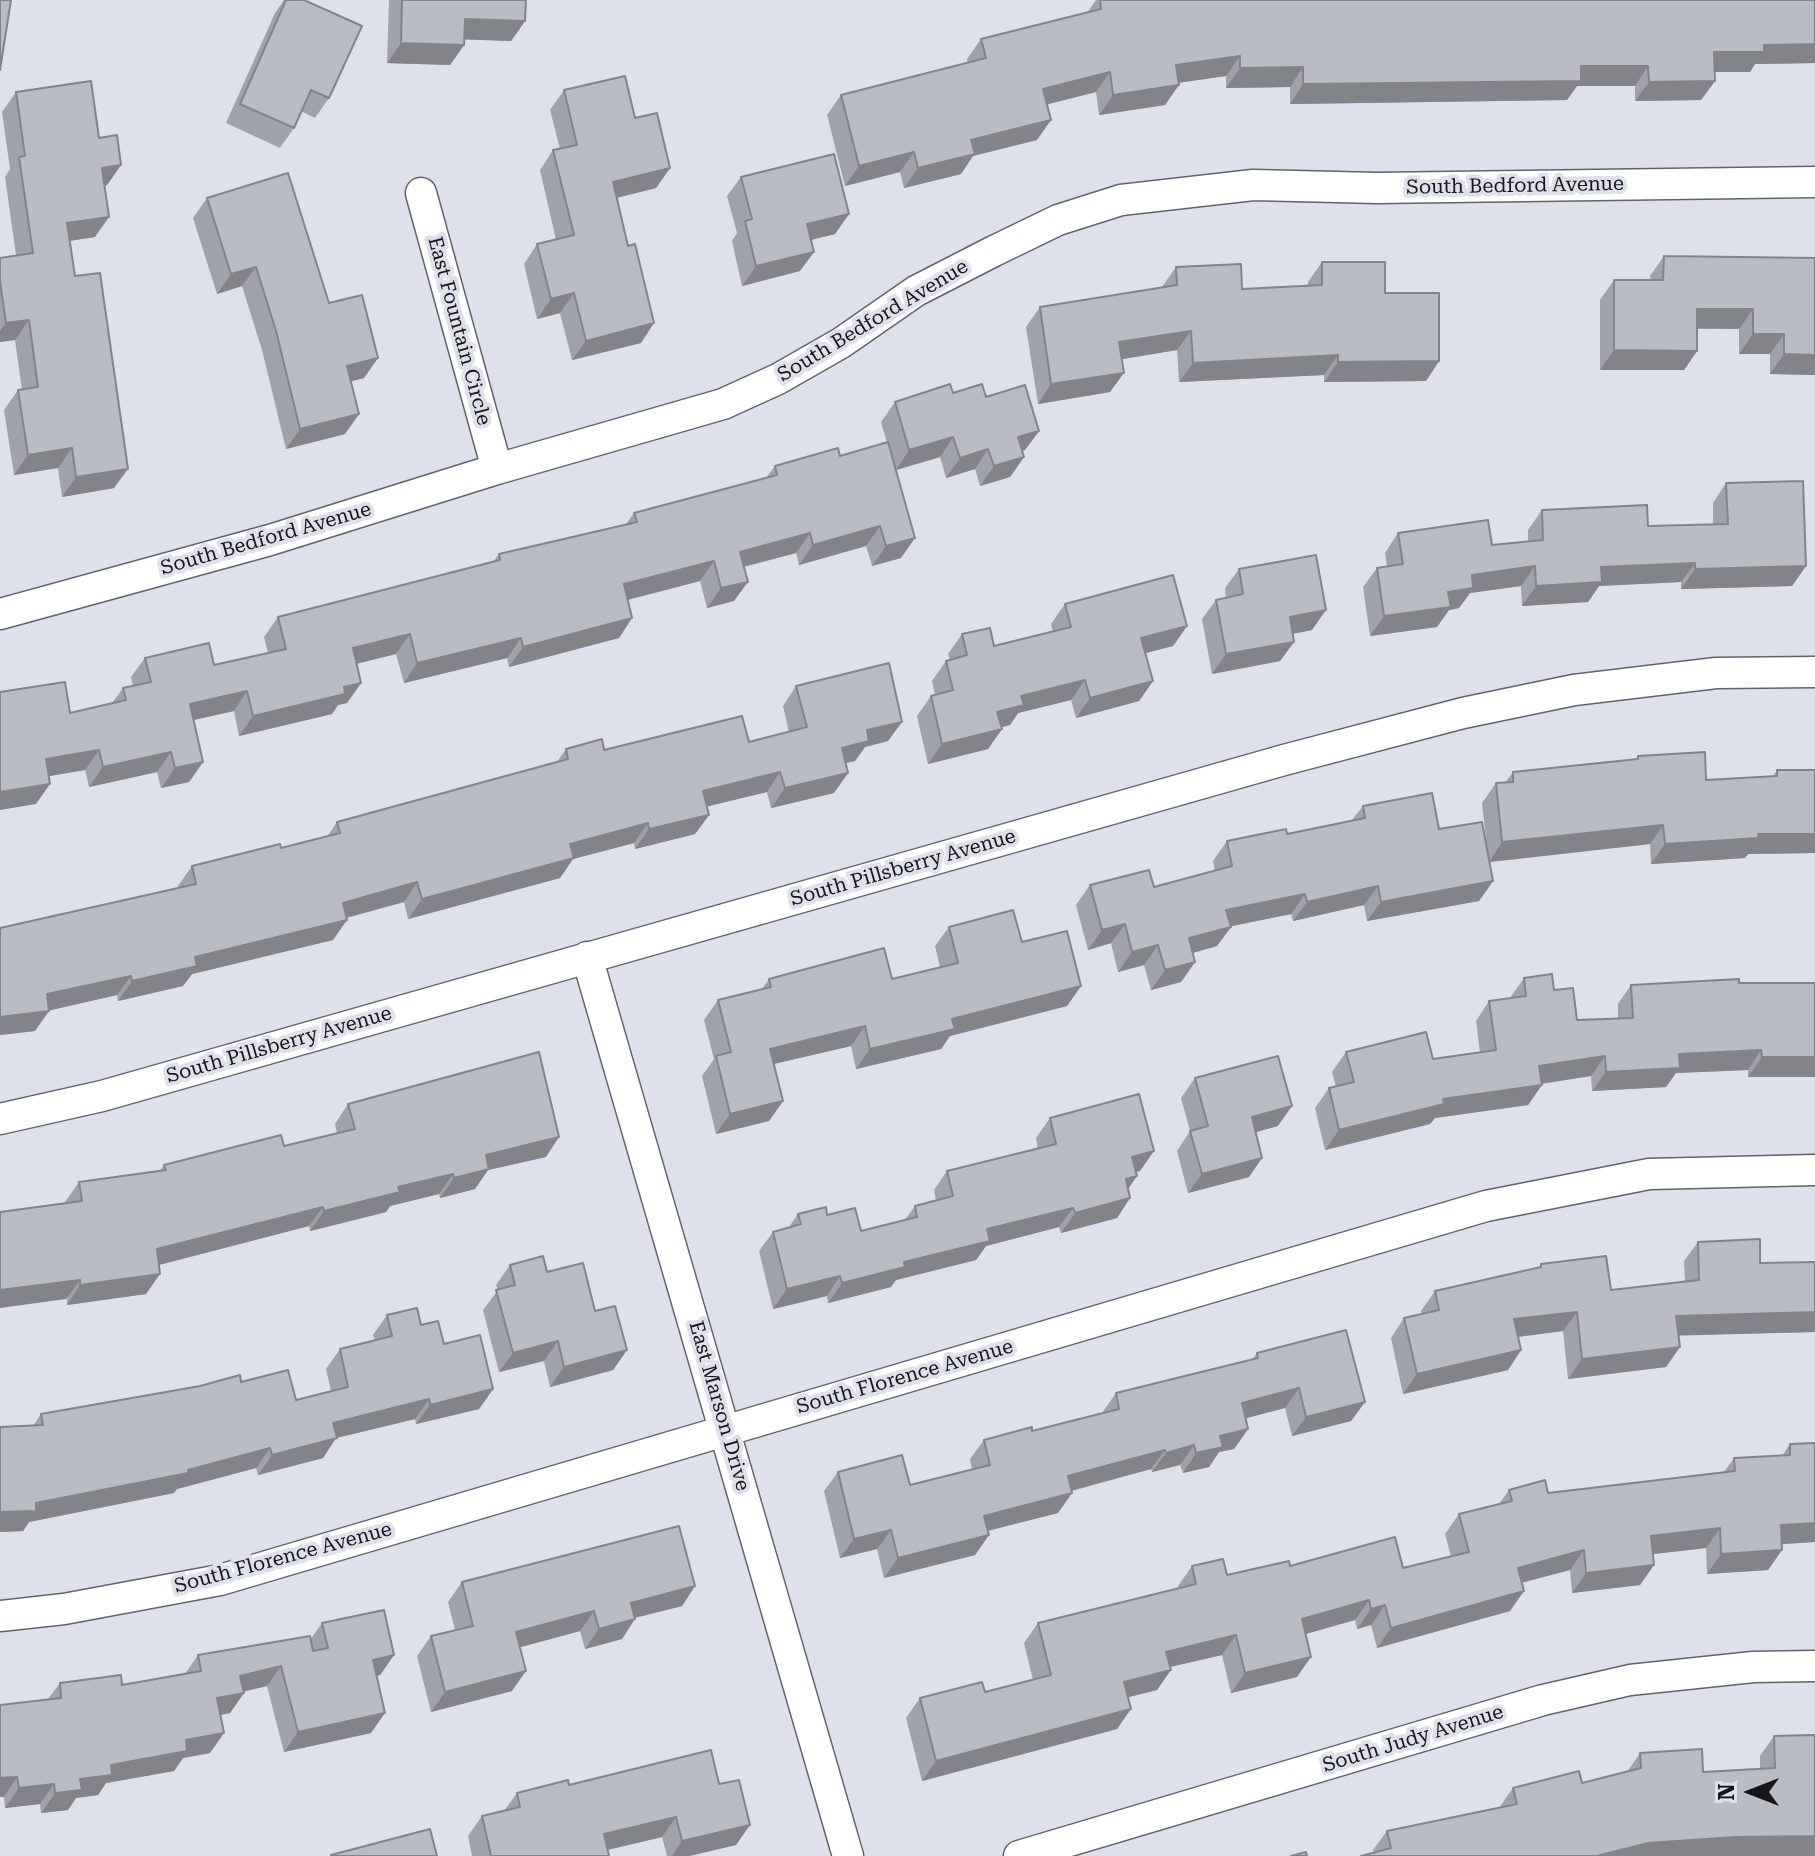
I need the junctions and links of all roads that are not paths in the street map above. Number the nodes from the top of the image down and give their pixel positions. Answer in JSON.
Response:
{"nodes":[{"id":1,"x":1815,"y":182,"type":"edge"},
{"id":2,"x":421,"y":193,"type":"dead end"},
{"id":3,"x":497,"y":469,"type":"junction"},
{"id":4,"x":0,"y":614,"type":"edge"},
{"id":5,"x":1815,"y":672,"type":"edge"},
{"id":6,"x":587,"y":957,"type":"junction"},
{"id":7,"x":0,"y":1119,"type":"edge"},
{"id":8,"x":1815,"y":1170,"type":"edge"},
{"id":9,"x":726,"y":1430,"type":"junction"},
{"id":10,"x":0,"y":1616,"type":"edge"},
{"id":11,"x":1815,"y":1666,"type":"edge"},
{"id":12,"x":848,"y":1856,"type":"edge"},
{"id":13,"x":1019,"y":1856,"type":"edge"}],
"edges":[{"from":1,"to":3,"type":"street","name":"South Bedford Avenue"},
{"from":2,"to":3,"type":"street","name":"East Fountain Circle"},
{"from":3,"to":4,"type":"street","name":"South Bedford Avenue"},
{"from":5,"to":6,"type":"street","name":"South Pillsberry Avenue"},
{"from":6,"to":7,"type":"street","name":"South Pillsberry Avenue"},
{"from":6,"to":9,"type":"street","name":"East Marson Drive"},
{"from":8,"to":9,"type":"street","name":"South Florence Avenue"},
{"from":9,"to":10,"type":"street","name":"South Florence Avenue"},
{"from":9,"to":12,"type":"street","name":"East Marson Drive"},
{"from":11,"to":13,"type":"street","name":"South Judy Avenue"}]}
